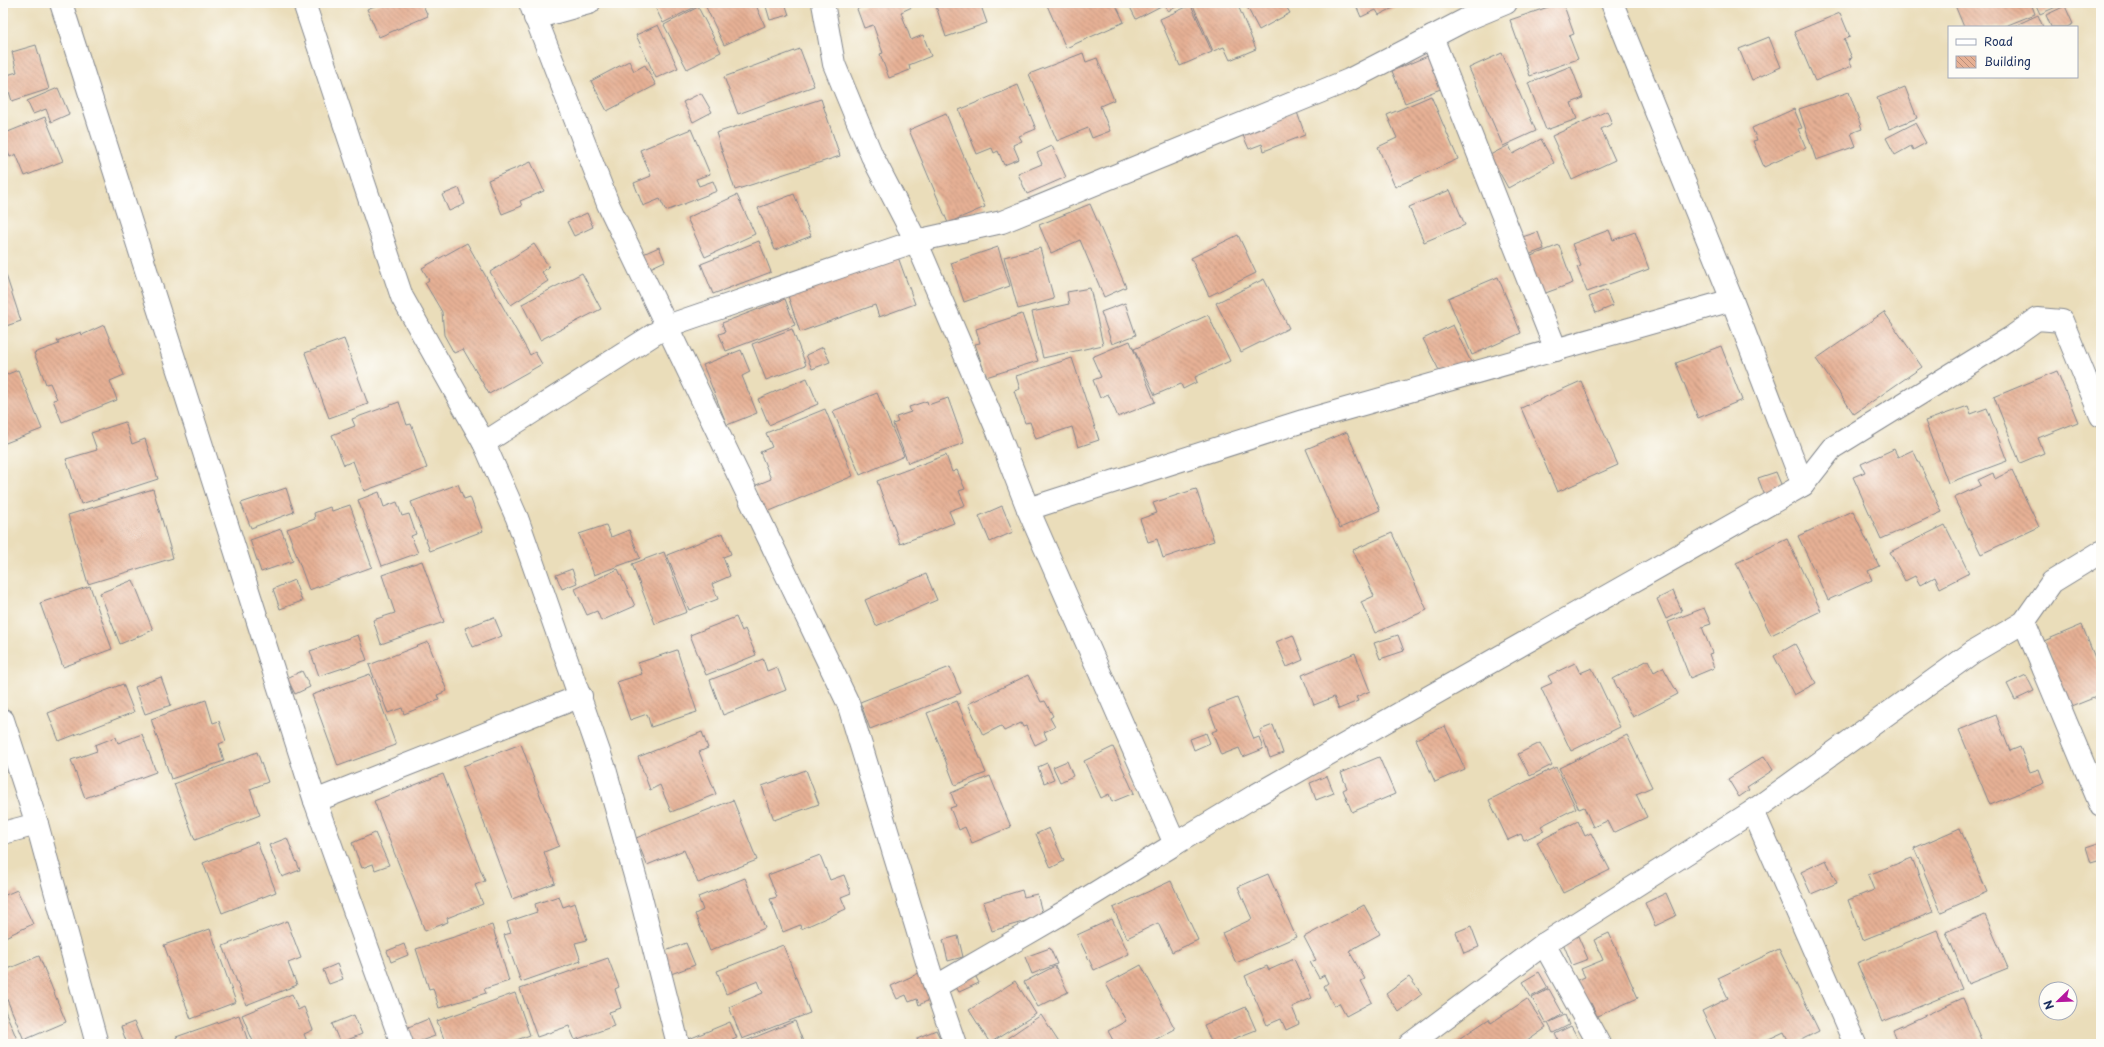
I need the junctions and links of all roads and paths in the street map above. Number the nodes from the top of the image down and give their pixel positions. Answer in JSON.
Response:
{"nodes":[{"id":1,"x":61,"y":3,"type":"edge"},
{"id":2,"x":304,"y":3,"type":"edge"},
{"id":3,"x":589,"y":3,"type":"edge"},
{"id":4,"x":822,"y":3,"type":"edge"},
{"id":5,"x":1506,"y":3,"type":"edge"},
{"id":6,"x":1612,"y":3,"type":"edge"},
{"id":7,"x":532,"y":11,"type":"edge"},
{"id":8,"x":1432,"y":37,"type":"junction"},
{"id":9,"x":916,"y":241,"type":"junction"},
{"id":10,"x":1732,"y":300,"type":"junction"},
{"id":11,"x":667,"y":326,"type":"junction"},
{"id":12,"x":1556,"y":350,"type":"junction"},
{"id":13,"x":2101,"y":416,"type":"edge"},
{"id":14,"x":484,"y":442,"type":"junction"},
{"id":15,"x":1802,"y":485,"type":"junction"},
{"id":16,"x":1028,"y":509,"type":"junction"},
{"id":17,"x":2101,"y":552,"type":"edge"},
{"id":18,"x":2024,"y":622,"type":"junction"},
{"id":19,"x":581,"y":696,"type":"junction"},
{"id":20,"x":3,"y":720,"type":"edge"},
{"id":21,"x":315,"y":801,"type":"junction"},
{"id":22,"x":2101,"y":806,"type":"edge"},
{"id":23,"x":1753,"y":810,"type":"junction"},
{"id":24,"x":37,"y":824,"type":"junction"},
{"id":25,"x":3,"y":833,"type":"edge"},
{"id":26,"x":1175,"y":844,"type":"junction"},
{"id":27,"x":1544,"y":944,"type":"junction"},
{"id":28,"x":935,"y":986,"type":"junction"},
{"id":29,"x":97,"y":1044,"type":"edge"},
{"id":30,"x":402,"y":1044,"type":"edge"},
{"id":31,"x":678,"y":1044,"type":"edge"},
{"id":32,"x":955,"y":1044,"type":"edge"},
{"id":33,"x":1410,"y":1044,"type":"edge"},
{"id":34,"x":1599,"y":1044,"type":"edge"},
{"id":35,"x":1855,"y":1044,"type":"edge"}],
"edges":[{"from":1,"to":21,"type":"street"},
{"from":2,"to":14,"type":"street"},
{"from":3,"to":7,"type":"street"},
{"from":4,"to":9,"type":"street"},
{"from":5,"to":8,"type":"street"},
{"from":6,"to":10,"type":"street"},
{"from":7,"to":11,"type":"street"},
{"from":8,"to":9,"type":"street"},
{"from":8,"to":12,"type":"street"},
{"from":9,"to":11,"type":"street"},
{"from":9,"to":16,"type":"street"},
{"from":10,"to":12,"type":"street"},
{"from":10,"to":15,"type":"street"},
{"from":11,"to":14,"type":"street"},
{"from":11,"to":28,"type":"street"},
{"from":12,"to":16,"type":"street"},
{"from":13,"to":15,"type":"street"},
{"from":14,"to":19,"type":"street"},
{"from":15,"to":26,"type":"street"},
{"from":16,"to":26,"type":"street"},
{"from":17,"to":18,"type":"street"},
{"from":18,"to":22,"type":"street"},
{"from":18,"to":23,"type":"street"},
{"from":19,"to":21,"type":"street"},
{"from":19,"to":31,"type":"street"},
{"from":20,"to":24,"type":"street"},
{"from":21,"to":30,"type":"street"},
{"from":23,"to":27,"type":"street"},
{"from":23,"to":35,"type":"street"},
{"from":24,"to":25,"type":"street"},
{"from":24,"to":29,"type":"street"},
{"from":26,"to":28,"type":"street"},
{"from":27,"to":33,"type":"street"},
{"from":27,"to":34,"type":"street"},
{"from":28,"to":32,"type":"street"}]}
